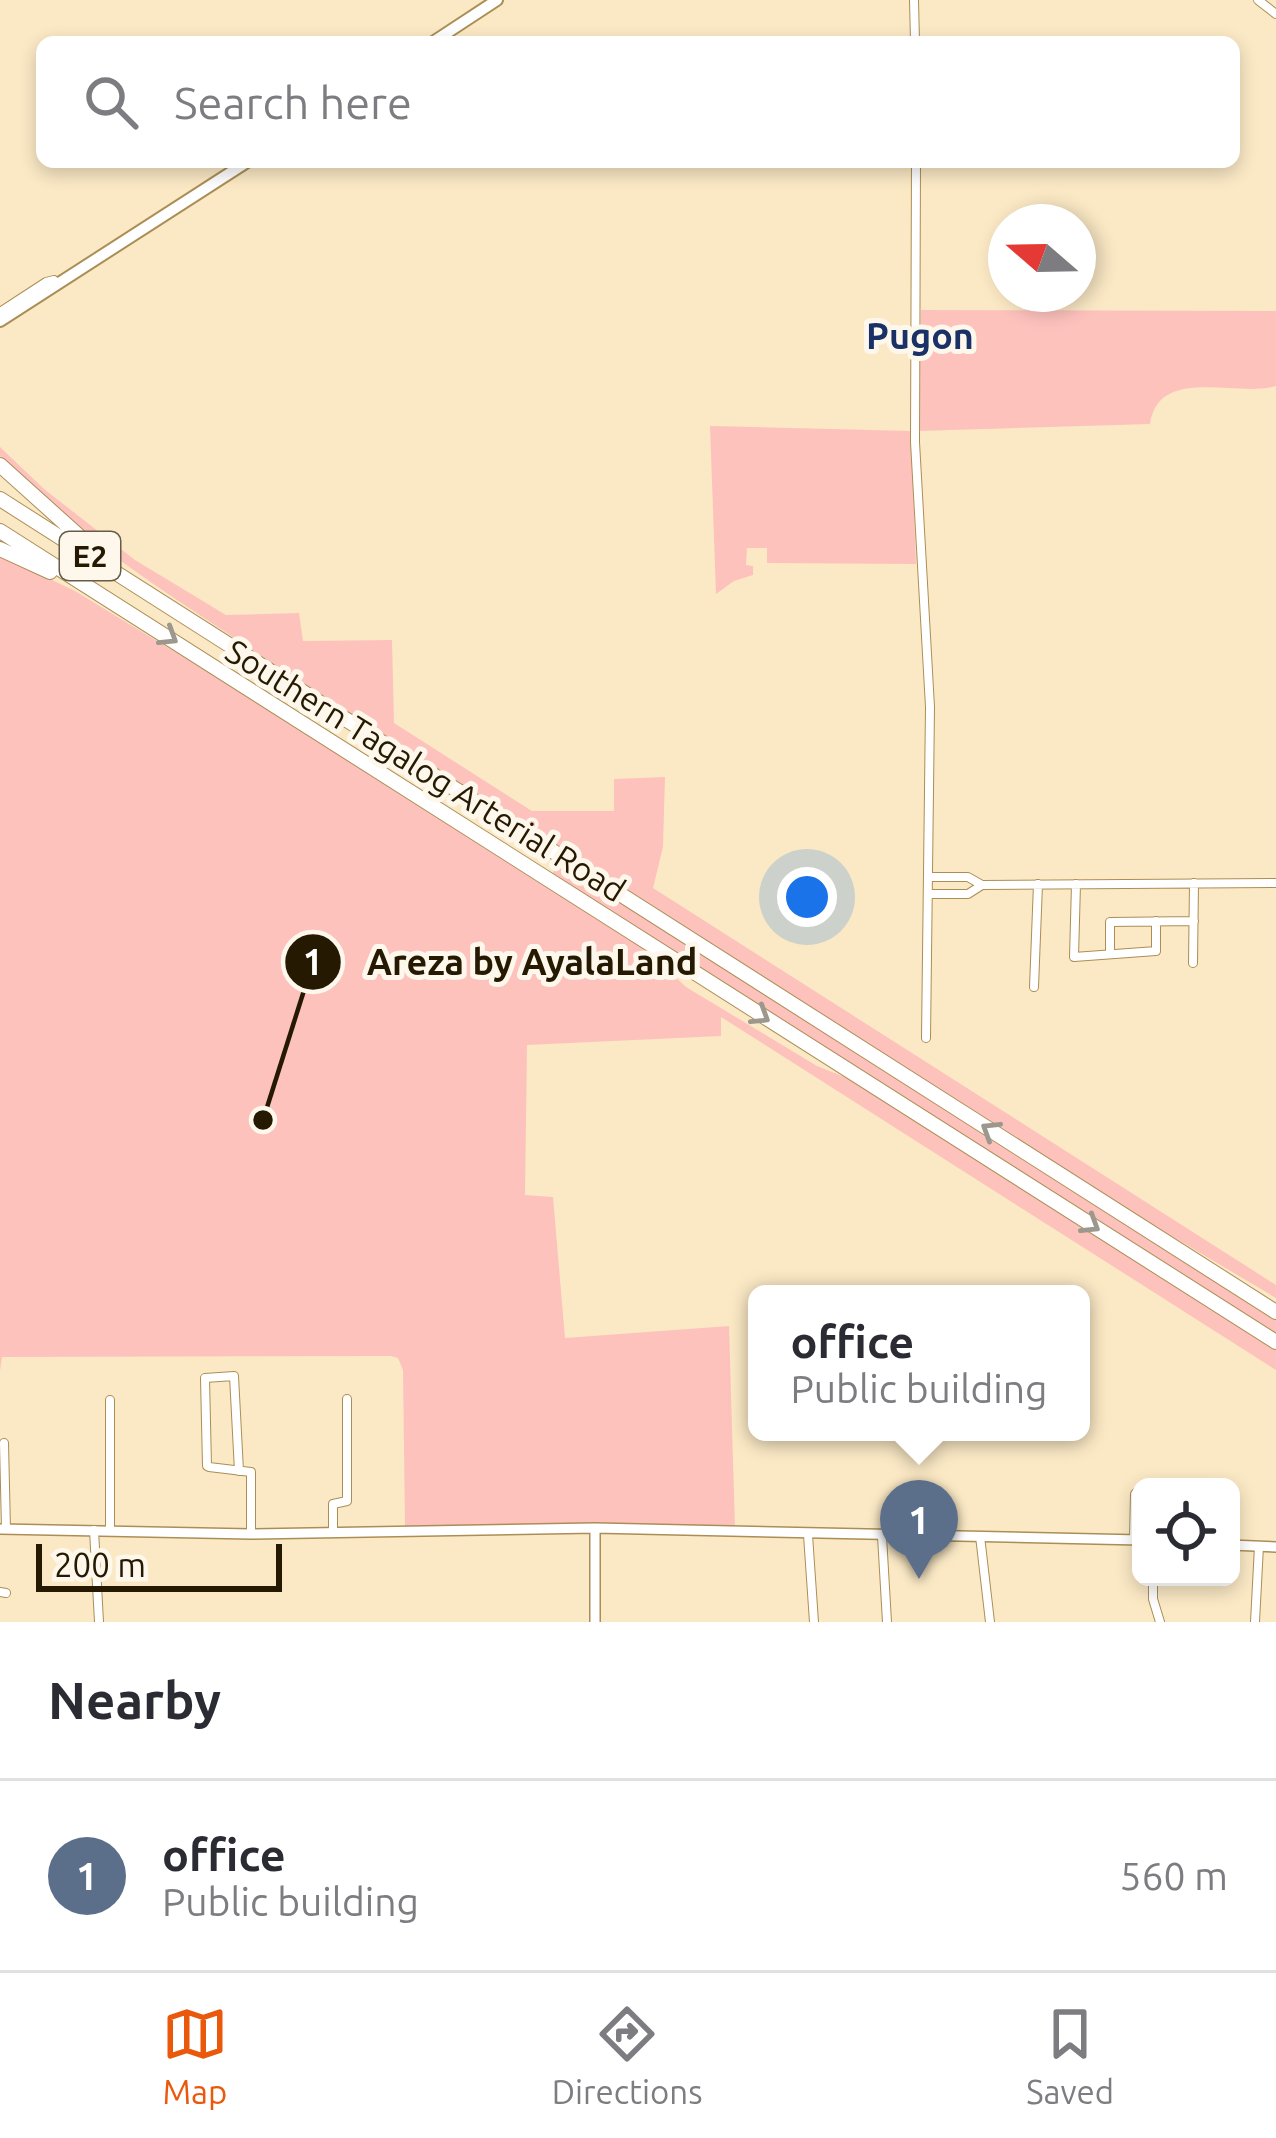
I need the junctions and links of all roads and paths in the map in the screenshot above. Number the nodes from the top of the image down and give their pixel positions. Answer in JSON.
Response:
{"nodes":[{"id":1,"x":497,"y":0,"type":"edge"},
{"id":2,"x":914,"y":0,"type":"edge"},
{"id":3,"x":1258,"y":0,"type":"edge"},
{"id":4,"x":1276,"y":14,"type":"edge"},
{"id":5,"x":442,"y":36,"type":"edge"},
{"id":6,"x":915,"y":36,"type":"edge"},
{"id":7,"x":238,"y":168,"type":"edge"},
{"id":8,"x":916,"y":168,"type":"edge"},
{"id":9,"x":0,"y":316,"type":"edge"},
{"id":10,"x":0,"y":465,"type":"edge"},
{"id":11,"x":0,"y":500,"type":"edge"},
{"id":12,"x":0,"y":532,"type":"edge"},
{"id":13,"x":0,"y":549,"type":"edge"},
{"id":14,"x":179,"y":613,"type":"junction"},
{"id":15,"x":135,"y":616,"type":"junction"},
{"id":16,"x":928,"y":877,"type":"junction"},
{"id":17,"x":1194,"y":883,"type":"junction"},
{"id":18,"x":1038,"y":884,"type":"junction"},
{"id":19,"x":1076,"y":884,"type":"junction"},
{"id":20,"x":1276,"y":884,"type":"edge"},
{"id":21,"x":982,"y":885,"type":"junction"},
{"id":22,"x":928,"y":894,"type":"junction"},
{"id":23,"x":1156,"y":921,"type":"junction"},
{"id":24,"x":1194,"y":921,"type":"junction"},
{"id":25,"x":1110,"y":954,"type":"junction"},
{"id":26,"x":1193,"y":963,"type":"dead end"},
{"id":27,"x":1034,"y":988,"type":"dead end"},
{"id":28,"x":926,"y":1038,"type":"dead end"},
{"id":29,"x":1276,"y":1310,"type":"edge"},
{"id":30,"x":1276,"y":1342,"type":"edge"},
{"id":31,"x":347,"y":1399,"type":"dead end"},
{"id":32,"x":110,"y":1400,"type":"dead end"},
{"id":33,"x":4,"y":1443,"type":"dead end"},
{"id":34,"x":239,"y":1471,"type":"junction"},
{"id":35,"x":595,"y":1528,"type":"junction"},
{"id":36,"x":3,"y":1529,"type":"edge"},
{"id":37,"x":94,"y":1529,"type":"junction"},
{"id":38,"x":110,"y":1529,"type":"junction"},
{"id":39,"x":333,"y":1532,"type":"junction"},
{"id":40,"x":251,"y":1534,"type":"junction"},
{"id":41,"x":808,"y":1535,"type":"junction"},
{"id":42,"x":980,"y":1536,"type":"junction"},
{"id":43,"x":882,"y":1537,"type":"junction"},
{"id":44,"x":1132,"y":1539,"type":"edge"},
{"id":45,"x":1240,"y":1545,"type":"edge"},
{"id":46,"x":1259,"y":1546,"type":"junction"},
{"id":47,"x":1276,"y":1547,"type":"edge"},
{"id":48,"x":1153,"y":1586,"type":"edge"},
{"id":49,"x":99,"y":1622,"type":"edge"},
{"id":50,"x":595,"y":1622,"type":"edge"},
{"id":51,"x":814,"y":1622,"type":"edge"},
{"id":52,"x":887,"y":1622,"type":"edge"},
{"id":53,"x":990,"y":1622,"type":"edge"},
{"id":54,"x":1160,"y":1622,"type":"edge"},
{"id":55,"x":1255,"y":1622,"type":"edge"}],
"edges":[{"from":1,"to":5,"type":"main road"},
{"from":2,"to":6,"type":"street"},
{"from":3,"to":4,"type":"street"},
{"from":7,"to":9,"type":"main road"},
{"from":8,"to":16,"type":"street"},
{"from":10,"to":14,"type":"highway"},
{"from":11,"to":14,"type":"highway","name":"Southern Tagalog Arterial Road","number":"E2"},
{"from":12,"to":15,"type":"highway","name":"Southern Tagalog Arterial Road","number":"E2"},
{"from":13,"to":15,"type":"highway"},
{"from":29,"to":14,"type":"highway","name":"Southern Tagalog Arterial Road","number":"E2","one_way":true},
{"from":15,"to":30,"type":"highway","name":"Southern Tagalog Arterial Road","number":"E2","one_way":true},
{"from":16,"to":21,"type":"street"},
{"from":16,"to":22,"type":"street"},
{"from":17,"to":19,"type":"street"},
{"from":17,"to":20,"type":"street"},
{"from":17,"to":24,"type":"street"},
{"from":18,"to":19,"type":"street"},
{"from":18,"to":21,"type":"street"},
{"from":18,"to":27,"type":"street"},
{"from":19,"to":25,"type":"street"},
{"from":21,"to":22,"type":"street"},
{"from":22,"to":28,"type":"street"},
{"from":23,"to":24,"type":"street"},
{"from":23,"to":25,"type":"street"},
{"from":23,"to":25,"type":"street"},
{"from":24,"to":26,"type":"street"},
{"from":31,"to":39,"type":"street"},
{"from":32,"to":38,"type":"street"},
{"from":33,"to":36,"type":"street"},
{"from":34,"to":34,"type":"street"},
{"from":34,"to":40,"type":"street"},
{"from":35,"to":39,"type":"street"},
{"from":35,"to":41,"type":"street"},
{"from":35,"to":50,"type":"street"},
{"from":36,"to":37,"type":"street"},
{"from":37,"to":38,"type":"street"},
{"from":37,"to":49,"type":"street"},
{"from":38,"to":40,"type":"street"},
{"from":39,"to":40,"type":"street"},
{"from":41,"to":43,"type":"street"},
{"from":41,"to":51,"type":"street"},
{"from":42,"to":43,"type":"street"},
{"from":42,"to":44,"type":"street"},
{"from":42,"to":53,"type":"street"},
{"from":43,"to":52,"type":"street"},
{"from":45,"to":46,"type":"street"},
{"from":46,"to":47,"type":"street"},
{"from":46,"to":55,"type":"street"},
{"from":48,"to":54,"type":"street"}]}
